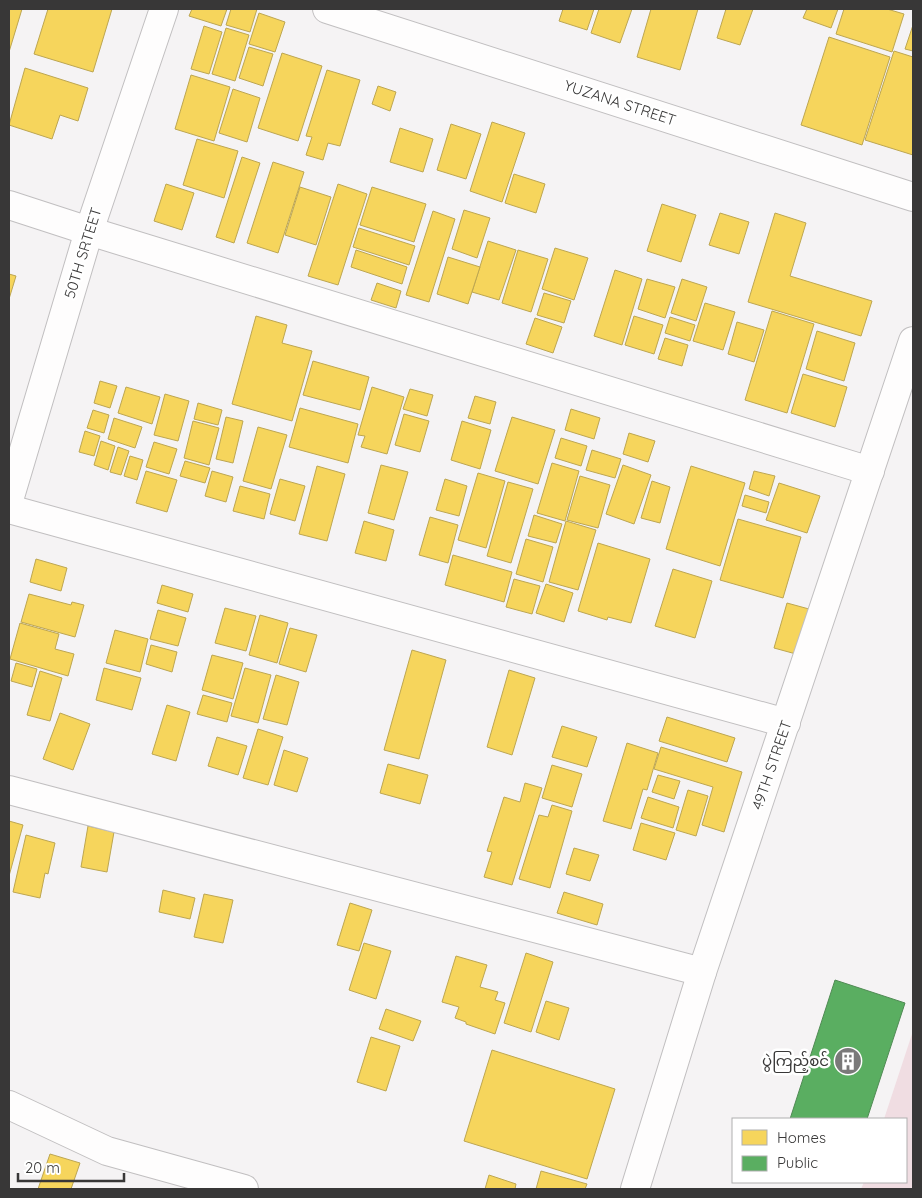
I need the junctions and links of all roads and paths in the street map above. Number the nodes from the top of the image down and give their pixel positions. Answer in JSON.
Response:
{"nodes":[{"id":1,"x":164,"y":9,"type":"edge"},
{"id":2,"x":327,"y":9,"type":"edge"},
{"id":3,"x":913,"y":197,"type":"edge"},
{"id":4,"x":9,"y":205,"type":"edge"},
{"id":5,"x":88,"y":232,"type":"junction"},
{"id":6,"x":913,"y":342,"type":"edge"},
{"id":7,"x":870,"y":471,"type":"junction"},
{"id":8,"x":9,"y":500,"type":"edge"},
{"id":9,"x":9,"y":509,"type":"edge"},
{"id":10,"x":786,"y":723,"type":"junction"},
{"id":11,"x":9,"y":790,"type":"edge"},
{"id":12,"x":702,"y":972,"type":"junction"},
{"id":13,"x":9,"y":1105,"type":"edge"},
{"id":14,"x":244,"y":1189,"type":"edge"},
{"id":15,"x":635,"y":1189,"type":"edge"}],
"edges":[{"from":1,"to":5,"type":"street","name":"50TH SRTEET"},
{"from":2,"to":3,"type":"street","name":"YUZANA STREET"},
{"from":4,"to":5,"type":"street"},
{"from":5,"to":7,"type":"street"},
{"from":5,"to":8,"type":"street","name":"50TH SRTEET"},
{"from":6,"to":7,"type":"street","name":"49TH STREET"},
{"from":7,"to":10,"type":"street","name":"49TH STREET"},
{"from":9,"to":10,"type":"street"},
{"from":10,"to":12,"type":"street","name":"49TH STREET"},
{"from":11,"to":12,"type":"street"},
{"from":12,"to":15,"type":"street","name":"49TH STREET"},
{"from":13,"to":14,"type":"street"}]}
